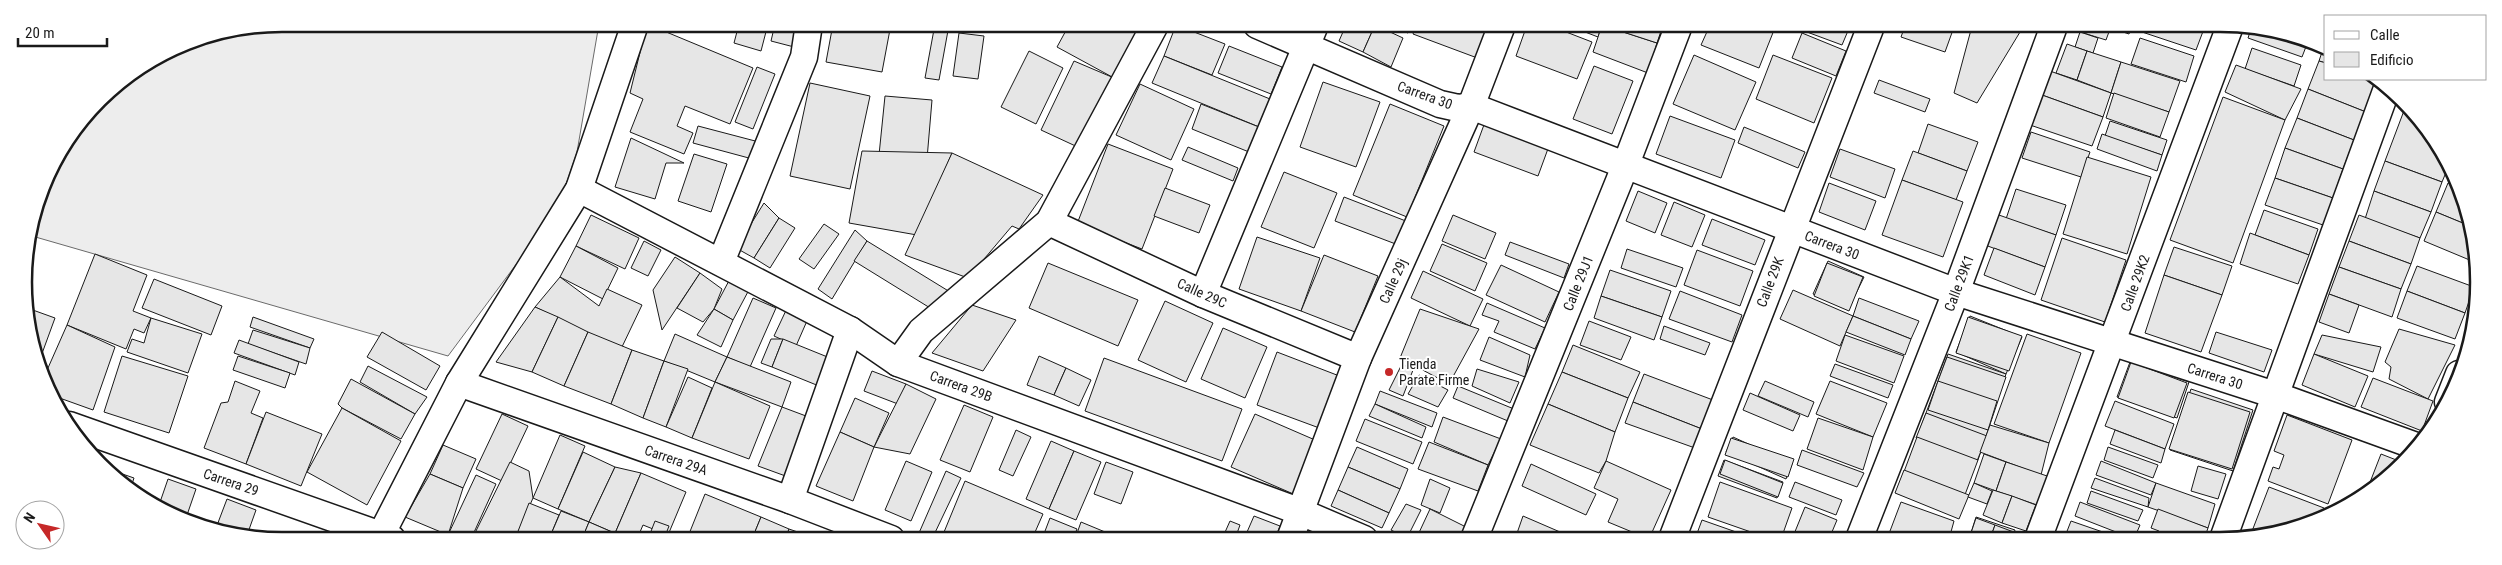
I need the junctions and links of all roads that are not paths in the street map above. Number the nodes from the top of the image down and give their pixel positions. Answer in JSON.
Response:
{"nodes":[{"id":1,"x":631,"y":32,"type":"edge"},
{"id":2,"x":808,"y":32,"type":"edge"},
{"id":3,"x":1152,"y":32,"type":"edge"},
{"id":4,"x":1291,"y":32,"type":"edge"},
{"id":5,"x":1499,"y":32,"type":"edge"},
{"id":6,"x":1676,"y":32,"type":"edge"},
{"id":7,"x":1868,"y":32,"type":"edge"},
{"id":8,"x":2052,"y":32,"type":"edge"},
{"id":9,"x":2228,"y":32,"type":"edge"},
{"id":10,"x":1311,"y":36,"type":"edge"},
{"id":11,"x":2384,"y":95,"type":"edge"},
{"id":12,"x":1470,"y":106,"type":"junction"},
{"id":13,"x":1626,"y":164,"type":"junction"},
{"id":14,"x":580,"y":188,"type":"junction"},
{"id":15,"x":1049,"y":222,"type":"junction"},
{"id":16,"x":1790,"y":229,"type":"junction"},
{"id":17,"x":721,"y":262,"type":"junction"},
{"id":18,"x":1956,"y":292,"type":"junction"},
{"id":19,"x":1203,"y":294,"type":"junction"},
{"id":20,"x":850,"y":330,"type":"junction"},
{"id":21,"x":2112,"y":342,"type":"junction"},
{"id":22,"x":1358,"y":358,"type":"junction"},
{"id":23,"x":898,"y":363,"type":"junction"},
{"id":24,"x":459,"y":384,"type":"junction"},
{"id":25,"x":2275,"y":396,"type":"junction"},
{"id":26,"x":80,"y":429,"type":"edge"},
{"id":27,"x":2410,"y":444,"type":"edge"},
{"id":28,"x":790,"y":500,"type":"junction"},
{"id":29,"x":1301,"y":512,"type":"junction"},
{"id":30,"x":372,"y":532,"type":"edge"},
{"id":31,"x":388,"y":532,"type":"edge"},
{"id":32,"x":873,"y":532,"type":"edge"},
{"id":33,"x":1293,"y":532,"type":"edge"},
{"id":34,"x":1348,"y":532,"type":"edge"},
{"id":35,"x":1477,"y":532,"type":"edge"},
{"id":36,"x":1675,"y":532,"type":"edge"},
{"id":37,"x":1862,"y":532,"type":"edge"},
{"id":38,"x":2041,"y":532,"type":"edge"},
{"id":39,"x":2226,"y":532,"type":"edge"}],
"edges":[{"from":1,"to":14,"type":"street"},
{"from":2,"to":17,"type":"street"},
{"from":3,"to":15,"type":"street"},
{"from":4,"to":10,"type":"street","name":"Carrera 30"},
{"from":5,"to":12,"type":"street","name":"Calle 29j"},
{"from":6,"to":13,"type":"street","name":"Calle 29J1"},
{"from":7,"to":16,"type":"street","name":"Calle 29K"},
{"from":8,"to":18,"type":"street","name":"Calle 29K1"},
{"from":9,"to":21,"type":"street","name":"Calle 29K2"},
{"from":10,"to":12,"type":"street","name":"Carrera 30"},
{"from":10,"to":19,"type":"street"},
{"from":11,"to":25,"type":"street"},
{"from":12,"to":13,"type":"street","name":"Carrera 30"},
{"from":12,"to":22,"type":"street","name":"Calle 29j"},
{"from":13,"to":16,"type":"street","name":"Carrera 30"},
{"from":13,"to":35,"type":"street","name":"Calle 29J1"},
{"from":14,"to":17,"type":"street","name":"Carrera 29B"},
{"from":14,"to":24,"type":"street"},
{"from":15,"to":19,"type":"street","name":"Calle 29C"},
{"from":15,"to":23,"type":"street"},
{"from":16,"to":18,"type":"street","name":"Carrera 30"},
{"from":16,"to":36,"type":"street","name":"Calle 29K"},
{"from":17,"to":20,"type":"street","name":"Carrera 29B"},
{"from":18,"to":21,"type":"street","name":"Carrera 30"},
{"from":18,"to":37,"type":"street","name":"Calle 29K1"},
{"from":19,"to":22,"type":"street","name":"Calle 29C"},
{"from":20,"to":23,"type":"street","name":"Carrera 29B"},
{"from":20,"to":28,"type":"street"},
{"from":21,"to":25,"type":"street","name":"Carrera 30"},
{"from":21,"to":38,"type":"street","name":"Calle 29K2"},
{"from":22,"to":29,"type":"street","name":"Calle 29j"},
{"from":23,"to":29,"type":"street","name":"Carrera 29B"},
{"from":24,"to":28,"type":"street","name":"Carrera 29A"},
{"from":24,"to":31,"type":"street"},
{"from":25,"to":27,"type":"street","name":"Carrera 30"},
{"from":25,"to":39,"type":"street"},
{"from":26,"to":30,"type":"street","name":"Carrera 29"},
{"from":28,"to":32,"type":"street","name":"Carrera 29A"},
{"from":29,"to":33,"type":"street","name":"Calle 29j"},
{"from":29,"to":34,"type":"street","name":"Carrera 29B"}]}
